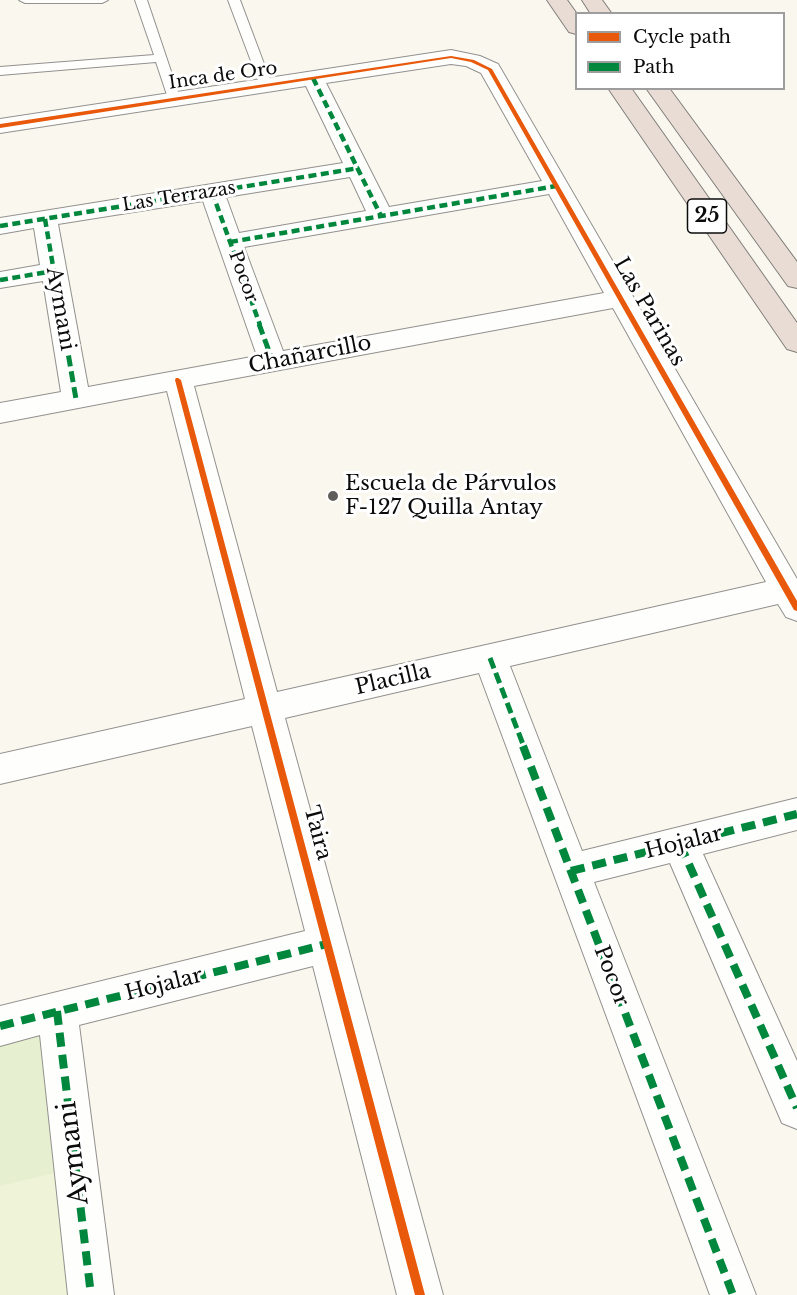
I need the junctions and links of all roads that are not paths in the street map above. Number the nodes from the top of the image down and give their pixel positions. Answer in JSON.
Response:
{"nodes":[{"id":1,"x":25,"y":0,"type":"edge"},
{"id":2,"x":102,"y":0,"type":"edge"},
{"id":3,"x":141,"y":0,"type":"edge"},
{"id":4,"x":234,"y":0,"type":"edge"},
{"id":5,"x":557,"y":0,"type":"edge"},
{"id":6,"x":575,"y":27,"type":"edge"},
{"id":7,"x":451,"y":57,"type":"joint"},
{"id":8,"x":160,"y":58,"type":"junction"},
{"id":9,"x":0,"y":71,"type":"edge"},
{"id":10,"x":313,"y":78,"type":"junction"},
{"id":11,"x":266,"y":85,"type":"junction"},
{"id":12,"x":620,"y":90,"type":"edge"},
{"id":13,"x":658,"y":90,"type":"edge"},
{"id":14,"x":174,"y":98,"type":"junction"},
{"id":15,"x":0,"y":126,"type":"edge"},
{"id":16,"x":359,"y":168,"type":"junction"},
{"id":17,"x":556,"y":186,"type":"junction"},
{"id":18,"x":212,"y":192,"type":"junction"},
{"id":19,"x":381,"y":216,"type":"junction"},
{"id":20,"x":45,"y":219,"type":"junction"},
{"id":21,"x":0,"y":226,"type":"edge"},
{"id":22,"x":230,"y":242,"type":"junction"},
{"id":23,"x":54,"y":271,"type":"junction"},
{"id":24,"x":0,"y":280,"type":"edge"},
{"id":25,"x":797,"y":280,"type":"edge"},
{"id":26,"x":620,"y":298,"type":"junction"},
{"id":27,"x":797,"y":343,"type":"edge"},
{"id":28,"x":273,"y":362,"type":"junction"},
{"id":29,"x":178,"y":380,"type":"junction"},
{"id":30,"x":76,"y":399,"type":"junction"},
{"id":31,"x":0,"y":413,"type":"edge"},
{"id":32,"x":792,"y":599,"type":"edge"},
{"id":33,"x":490,"y":658,"type":"junction"},
{"id":34,"x":265,"y":709,"type":"junction"},
{"id":35,"x":0,"y":769,"type":"edge"},
{"id":36,"x":797,"y":814,"type":"edge"},
{"id":37,"x":680,"y":844,"type":"junction"},
{"id":38,"x":571,"y":871,"type":"junction"},
{"id":39,"x":327,"y":944,"type":"junction"},
{"id":40,"x":57,"y":1011,"type":"junction"},
{"id":41,"x":0,"y":1026,"type":"edge"},
{"id":42,"x":797,"y":1108,"type":"edge"},
{"id":43,"x":92,"y":1295,"type":"edge"},
{"id":44,"x":420,"y":1295,"type":"edge"},
{"id":45,"x":733,"y":1295,"type":"edge"}],
"edges":[{"from":1,"to":2,"type":"lane"},
{"from":3,"to":8,"type":"lane"},
{"from":4,"to":11,"type":"lane"},
{"from":5,"to":6,"type":"highway"},
{"from":7,"to":10,"type":"street","name":"Inca de Oro"},
{"from":7,"to":17,"type":"street","name":"Las Parinas"},
{"from":8,"to":9,"type":"lane"},
{"from":8,"to":14,"type":"lane"},
{"from":10,"to":11,"type":"street","name":"Inca de Oro"},
{"from":10,"to":16,"type":"street"},
{"from":11,"to":14,"type":"street","name":"Inca de Oro"},
{"from":12,"to":27,"type":"highway","number":"25"},
{"from":13,"to":25,"type":"highway","number":"25"},
{"from":14,"to":15,"type":"street","name":"Inca de Oro"},
{"from":16,"to":18,"type":"street","name":"Las Terrazas"},
{"from":16,"to":19,"type":"street"},
{"from":17,"to":19,"type":"street"},
{"from":17,"to":26,"type":"street","name":"Las Parinas"},
{"from":18,"to":20,"type":"street","name":"Las Terrazas"},
{"from":18,"to":22,"type":"street","name":"Pocor"},
{"from":19,"to":22,"type":"street"},
{"from":20,"to":21,"type":"street","name":"Las Terrazas"},
{"from":20,"to":23,"type":"street","name":"Aymani"},
{"from":22,"to":28,"type":"street","name":"Pocor"},
{"from":23,"to":24,"type":"street"},
{"from":23,"to":30,"type":"street","name":"Aymani"},
{"from":26,"to":28,"type":"street","name":"Chañarcillo"},
{"from":26,"to":32,"type":"street","name":"Las Parinas"},
{"from":28,"to":29,"type":"street","name":"Chañarcillo"},
{"from":29,"to":30,"type":"street","name":"Chañarcillo"},
{"from":29,"to":34,"type":"street","name":"Taira"},
{"from":30,"to":31,"type":"street","name":"Chañarcillo"},
{"from":32,"to":33,"type":"street","name":"Placilla"},
{"from":33,"to":34,"type":"street","name":"Placilla"},
{"from":33,"to":38,"type":"street","name":"Pocor"},
{"from":34,"to":35,"type":"street","name":"Placilla"},
{"from":34,"to":39,"type":"street","name":"Taira"},
{"from":36,"to":37,"type":"street","name":"Hojalar"},
{"from":37,"to":38,"type":"street","name":"Hojalar"},
{"from":37,"to":42,"type":"street"},
{"from":38,"to":45,"type":"street","name":"Pocor"},
{"from":39,"to":40,"type":"street","name":"Hojalar"},
{"from":39,"to":44,"type":"street","name":"Taira"},
{"from":40,"to":41,"type":"street","name":"Hojalar"},
{"from":40,"to":43,"type":"street","name":"Aymani"}]}
